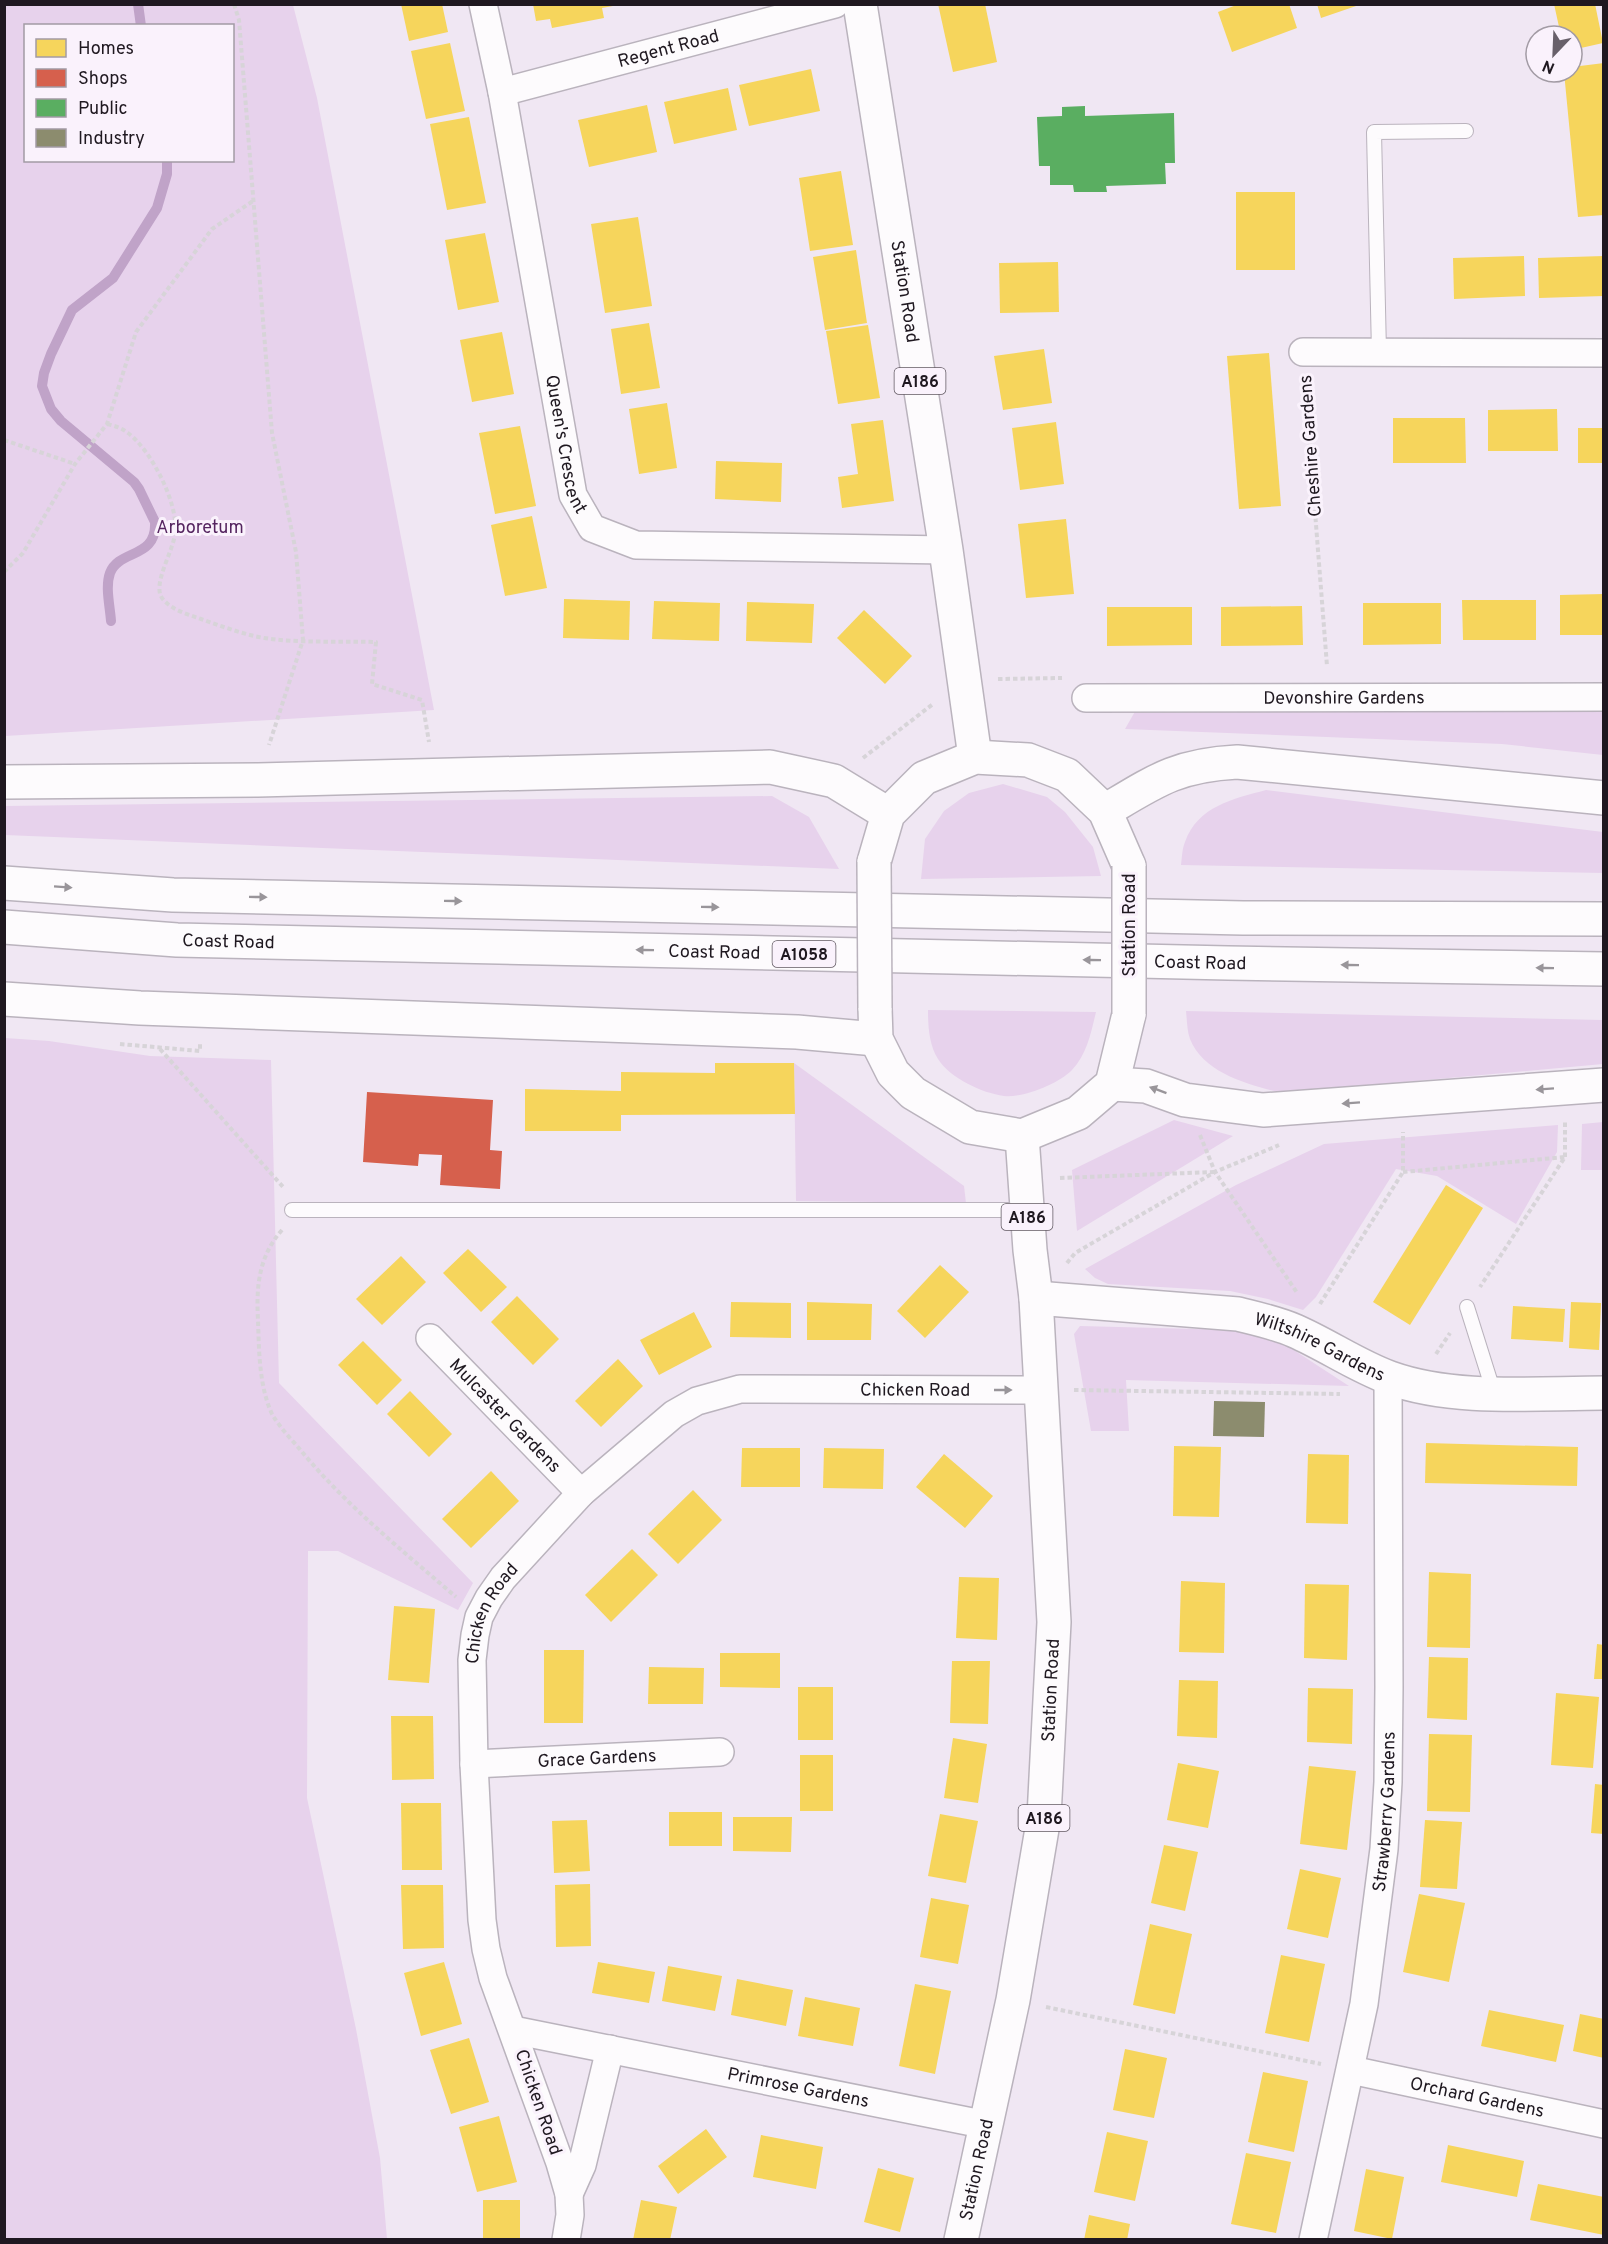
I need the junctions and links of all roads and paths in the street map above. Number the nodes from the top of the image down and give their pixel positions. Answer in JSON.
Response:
{"nodes":[{"id":1,"x":234,"y":4,"type":"edge"},
{"id":2,"x":483,"y":4,"type":"edge"},
{"id":3,"x":835,"y":4,"type":"edge"},
{"id":4,"x":860,"y":4,"type":"edge"},
{"id":5,"x":502,"y":92,"type":"junction"},
{"id":6,"x":1466,"y":130,"type":"dead end"},
{"id":7,"x":253,"y":201,"type":"junction"},
{"id":8,"x":1303,"y":352,"type":"joint"},
{"id":9,"x":1379,"y":352,"type":"junction"},
{"id":10,"x":1604,"y":353,"type":"edge"},
{"id":11,"x":107,"y":424,"type":"junction"},
{"id":12,"x":4,"y":440,"type":"edge"},
{"id":13,"x":75,"y":464,"type":"junction"},
{"id":14,"x":946,"y":550,"type":"junction"},
{"id":15,"x":4,"y":572,"type":"edge"},
{"id":16,"x":303,"y":640,"type":"junction"},
{"id":17,"x":1329,"y":696,"type":"junction"},
{"id":18,"x":1604,"y":697,"type":"edge"},
{"id":19,"x":1086,"y":698,"type":"dead end"},
{"id":20,"x":975,"y":757,"type":"junction"},
{"id":21,"x":432,"y":776,"type":"junction"},
{"id":22,"x":258,"y":780,"type":"junction"},
{"id":23,"x":4,"y":782,"type":"edge"},
{"id":24,"x":1604,"y":798,"type":"edge"},
{"id":25,"x":1105,"y":811,"type":"junction"},
{"id":26,"x":888,"y":814,"type":"junction"},
{"id":27,"x":4,"y":883,"type":"edge"},
{"id":28,"x":1604,"y":919,"type":"edge"},
{"id":29,"x":4,"y":927,"type":"edge"},
{"id":30,"x":1604,"y":969,"type":"edge"},
{"id":31,"x":4,"y":999,"type":"edge"},
{"id":32,"x":875,"y":1024,"type":"junction"},
{"id":33,"x":160,"y":1049,"type":"dead end"},
{"id":34,"x":1112,"y":1084,"type":"junction"},
{"id":35,"x":1604,"y":1085,"type":"edge"},
{"id":36,"x":1185,"y":1100,"type":"junction"},
{"id":37,"x":1565,"y":1114,"type":"dead end"},
{"id":38,"x":1402,"y":1125,"type":"dead end"},
{"id":39,"x":1022,"y":1136,"type":"junction"},
{"id":40,"x":1565,"y":1158,"type":"junction"},
{"id":41,"x":1215,"y":1172,"type":"junction"},
{"id":42,"x":1403,"y":1172,"type":"junction"},
{"id":43,"x":292,"y":1210,"type":"junction"},
{"id":44,"x":1026,"y":1210,"type":"junction"},
{"id":45,"x":1036,"y":1298,"type":"junction"},
{"id":46,"x":1467,"y":1307,"type":"junction"},
{"id":47,"x":1311,"y":1327,"type":"junction"},
{"id":48,"x":430,"y":1338,"type":"dead end"},
{"id":49,"x":1435,"y":1355,"type":"dead end"},
{"id":50,"x":1388,"y":1378,"type":"junction"},
{"id":51,"x":1040,"y":1390,"type":"junction"},
{"id":52,"x":1494,"y":1393,"type":"junction"},
{"id":53,"x":1604,"y":1393,"type":"edge"},
{"id":54,"x":581,"y":1493,"type":"junction"},
{"id":55,"x":479,"y":1617,"type":"junction"},
{"id":56,"x":720,"y":1752,"type":"dead end"},
{"id":57,"x":474,"y":1764,"type":"junction"},
{"id":58,"x":1013,"y":2000,"type":"junction"},
{"id":59,"x":513,"y":2030,"type":"junction"},
{"id":60,"x":610,"y":2049,"type":"junction"},
{"id":61,"x":1351,"y":2070,"type":"junction"},
{"id":62,"x":1604,"y":2124,"type":"edge"},
{"id":63,"x":987,"y":2125,"type":"junction"},
{"id":64,"x":569,"y":2194,"type":"junction"},
{"id":65,"x":566,"y":2240,"type":"edge"},
{"id":66,"x":961,"y":2240,"type":"edge"},
{"id":67,"x":1313,"y":2240,"type":"edge"}],
"edges":[{"from":1,"to":7,"type":"path"},
{"from":2,"to":5,"type":"street","name":"Queen's Crescent"},
{"from":3,"to":5,"type":"street","name":"Regent Road"},
{"from":4,"to":14,"type":"main road","name":"Station Road","number":"A186"},
{"from":5,"to":14,"type":"street","name":"Queen's Crescent"},
{"from":6,"to":9,"type":"lane"},
{"from":7,"to":11,"type":"path"},
{"from":7,"to":16,"type":"path"},
{"from":8,"to":9,"type":"street","name":"Cheshire Gardens"},
{"from":8,"to":17,"type":"path","name":"Cheshire Gardens"},
{"from":9,"to":10,"type":"street","name":"Cheshire Gardens"},
{"from":11,"to":13,"type":"path"},
{"from":11,"to":16,"type":"path"},
{"from":12,"to":13,"type":"path"},
{"from":13,"to":15,"type":"path"},
{"from":14,"to":20,"type":"main road","name":"Station Road","number":"A186"},
{"from":16,"to":21,"type":"path"},
{"from":16,"to":22,"type":"path"},
{"from":17,"to":18,"type":"street","name":"Devonshire Gardens"},
{"from":17,"to":19,"type":"street","name":"Devonshire Gardens"},
{"from":20,"to":25,"type":"main road","name":"Station Road"},
{"from":20,"to":26,"type":"main road","name":"Station Road"},
{"from":21,"to":22,"type":"main road"},
{"from":21,"to":26,"type":"main road"},
{"from":22,"to":23,"type":"main road"},
{"from":24,"to":25,"type":"main road"},
{"from":25,"to":34,"type":"main road","name":"Station Road","bridge":true},
{"from":26,"to":32,"type":"main road","bridge":true},
{"from":27,"to":28,"type":"main road","one_way":true},
{"from":30,"to":29,"type":"main road","name":"Coast Road","number":"A1058","one_way":true},
{"from":31,"to":32,"type":"main road"},
{"from":32,"to":39,"type":"main road"},
{"from":33,"to":43,"type":"path"},
{"from":36,"to":34,"type":"main road","one_way":true},
{"from":34,"to":39,"type":"main road"},
{"from":35,"to":36,"type":"main road","one_way":true},
{"from":36,"to":41,"type":"path"},
{"from":37,"to":40,"type":"path"},
{"from":38,"to":42,"type":"path"},
{"from":39,"to":44,"type":"main road","name":"Station Road","number":"A186"},
{"from":40,"to":42,"type":"path"},
{"from":40,"to":46,"type":"path"},
{"from":41,"to":44,"type":"path"},
{"from":41,"to":45,"type":"path"},
{"from":41,"to":47,"type":"path"},
{"from":42,"to":47,"type":"path"},
{"from":43,"to":44,"type":"lane"},
{"from":43,"to":55,"type":"path"},
{"from":44,"to":45,"type":"main road","name":"Station Road","number":"A186"},
{"from":45,"to":47,"type":"main road","name":"Wiltshire Gardens"},
{"from":45,"to":51,"type":"main road","name":"Station Road","number":"A186"},
{"from":46,"to":49,"type":"path"},
{"from":46,"to":52,"type":"lane"},
{"from":47,"to":50,"type":"main road","name":"Wiltshire Gardens"},
{"from":48,"to":54,"type":"street","name":"Mulcaster Gardens"},
{"from":50,"to":51,"type":"path"},
{"from":50,"to":52,"type":"main road","name":"Wiltshire Gardens"},
{"from":50,"to":61,"type":"street","name":"Strawberry Gardens"},
{"from":54,"to":51,"type":"street","name":"Chicken Road","one_way":true},
{"from":51,"to":58,"type":"main road","name":"Station Road","number":"A186"},
{"from":52,"to":53,"type":"main road","name":"Wiltshire Gardens"},
{"from":54,"to":55,"type":"street","name":"Chicken Road"},
{"from":55,"to":57,"type":"street","name":"Chicken Road"},
{"from":56,"to":57,"type":"street","name":"Grace Gardens"},
{"from":57,"to":59,"type":"street","name":"Chicken Road"},
{"from":58,"to":61,"type":"path"},
{"from":58,"to":63,"type":"main road","name":"Station Road","number":"A186"},
{"from":59,"to":60,"type":"street","name":"Primrose Gardens"},
{"from":59,"to":64,"type":"street","name":"Chicken Road"},
{"from":60,"to":63,"type":"street","name":"Primrose Gardens"},
{"from":60,"to":64,"type":"street"},
{"from":61,"to":62,"type":"street","name":"Orchard Gardens"},
{"from":61,"to":67,"type":"street","name":"Strawberry Gardens"},
{"from":63,"to":66,"type":"main road","name":"Station Road","number":"A186"},
{"from":64,"to":65,"type":"street","name":"Chicken Road"}]}
